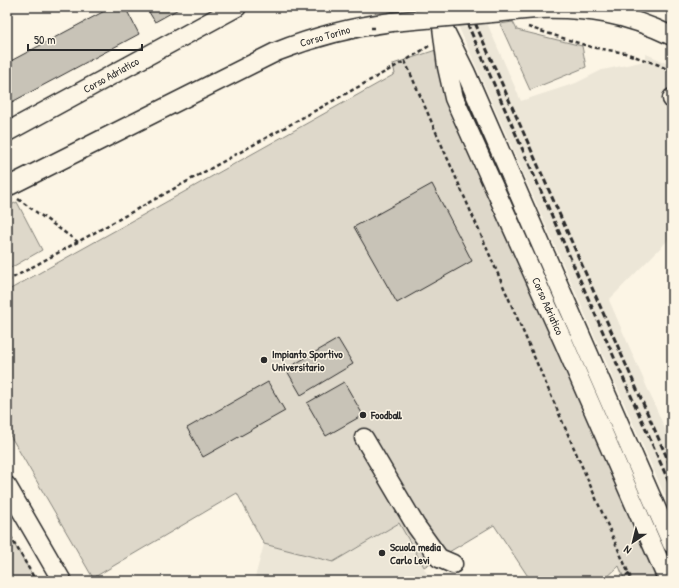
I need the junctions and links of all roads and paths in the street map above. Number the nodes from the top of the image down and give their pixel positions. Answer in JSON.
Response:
{"nodes":[{"id":1,"x":237,"y":7,"type":"edge"},
{"id":2,"x":433,"y":7,"type":"edge"},
{"id":3,"x":439,"y":7,"type":"edge"},
{"id":4,"x":632,"y":7,"type":"edge"},
{"id":5,"x":390,"y":17,"type":"junction"},
{"id":6,"x":672,"y":23,"type":"edge"},
{"id":7,"x":527,"y":27,"type":"dead end"},
{"id":8,"x":437,"y":34,"type":"junction"},
{"id":9,"x":672,"y":36,"type":"edge"},
{"id":10,"x":404,"y":61,"type":"junction"},
{"id":11,"x":672,"y":72,"type":"edge"},
{"id":12,"x":7,"y":132,"type":"edge"},
{"id":13,"x":7,"y":175,"type":"edge"},
{"id":14,"x":10,"y":191,"type":"edge"},
{"id":15,"x":78,"y":242,"type":"junction"},
{"id":16,"x":7,"y":281,"type":"edge"},
{"id":17,"x":583,"y":338,"type":"junction"},
{"id":18,"x":564,"y":343,"type":"junction"},
{"id":19,"x":364,"y":438,"type":"dead end"},
{"id":20,"x":7,"y":486,"type":"edge"},
{"id":21,"x":7,"y":530,"type":"edge"},
{"id":22,"x":672,"y":544,"type":"edge"},
{"id":23,"x":453,"y":564,"type":"dead end"},
{"id":24,"x":629,"y":573,"type":"junction"},
{"id":25,"x":36,"y":581,"type":"edge"},
{"id":26,"x":62,"y":581,"type":"edge"},
{"id":27,"x":621,"y":581,"type":"edge"},
{"id":28,"x":632,"y":581,"type":"edge"},
{"id":29,"x":668,"y":581,"type":"edge"}],
"edges":[{"from":1,"to":12,"type":"street","name":"Corso Adriatico"},
{"from":2,"to":8,"type":"street","name":"Corso Adriatico"},
{"from":3,"to":5,"type":"street","name":"Corso Torino"},
{"from":4,"to":6,"type":"street"},
{"from":5,"to":9,"type":"street","name":"Corso Torino","bridge":true},
{"from":5,"to":13,"type":"street","name":"Corso Torino"},
{"from":5,"to":14,"type":"street","name":"Corso Torino"},
{"from":7,"to":11,"type":"path"},
{"from":8,"to":10,"type":"path"},
{"from":8,"to":17,"type":"street","name":"Corso Adriatico"},
{"from":8,"to":18,"type":"street","name":"Corso Adriatico"},
{"from":10,"to":15,"type":"path"},
{"from":10,"to":24,"type":"path"},
{"from":14,"to":15,"type":"path"},
{"from":15,"to":16,"type":"path"},
{"from":17,"to":18,"type":"street"},
{"from":17,"to":22,"type":"street","name":"Corso Adriatico"},
{"from":18,"to":29,"type":"street","name":"Corso Adriatico"},
{"from":19,"to":23,"type":"street"},
{"from":20,"to":26,"type":"street"},
{"from":21,"to":25,"type":"path"},
{"from":24,"to":27,"type":"path"},
{"from":24,"to":28,"type":"path"}]}
